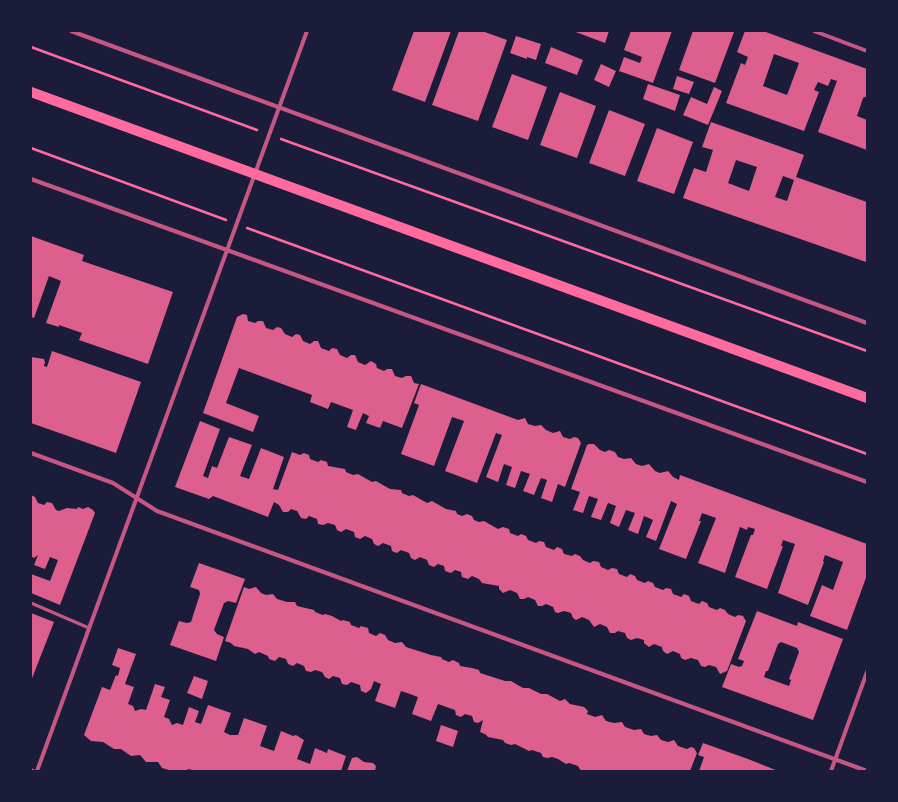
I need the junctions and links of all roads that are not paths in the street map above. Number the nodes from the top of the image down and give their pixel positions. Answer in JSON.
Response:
{"nodes":[{"id":1,"x":71,"y":31,"type":"edge"},
{"id":2,"x":308,"y":31,"type":"edge"},
{"id":3,"x":814,"y":31,"type":"edge"},
{"id":4,"x":867,"y":50,"type":"edge"},
{"id":5,"x":31,"y":92,"type":"edge"},
{"id":6,"x":280,"y":107,"type":"junction"},
{"id":7,"x":255,"y":174,"type":"junction"},
{"id":8,"x":31,"y":179,"type":"edge"},
{"id":9,"x":227,"y":251,"type":"junction"},
{"id":10,"x":867,"y":322,"type":"edge"},
{"id":11,"x":867,"y":398,"type":"edge"},
{"id":12,"x":31,"y":453,"type":"edge"},
{"id":13,"x":867,"y":482,"type":"edge"},
{"id":14,"x":137,"y":498,"type":"junction"},
{"id":15,"x":31,"y":603,"type":"edge"},
{"id":16,"x":89,"y":628,"type":"junction"},
{"id":17,"x":867,"y":672,"type":"edge"},
{"id":18,"x":835,"y":759,"type":"junction"},
{"id":19,"x":37,"y":771,"type":"edge"},
{"id":20,"x":831,"y":771,"type":"edge"},
{"id":21,"x":867,"y":771,"type":"edge"}],
"edges":[{"from":1,"to":6,"type":"street"},
{"from":2,"to":6,"type":"street"},
{"from":3,"to":4,"type":"street"},
{"from":5,"to":7,"type":"main road"},
{"from":6,"to":7,"type":"street"},
{"from":6,"to":10,"type":"street"},
{"from":7,"to":9,"type":"street"},
{"from":7,"to":11,"type":"main road"},
{"from":8,"to":9,"type":"street"},
{"from":9,"to":13,"type":"street"},
{"from":9,"to":14,"type":"street"},
{"from":12,"to":14,"type":"street"},
{"from":14,"to":16,"type":"street"},
{"from":14,"to":18,"type":"street"},
{"from":15,"to":16,"type":"lane"},
{"from":16,"to":19,"type":"street"},
{"from":17,"to":18,"type":"street"},
{"from":18,"to":20,"type":"street"},
{"from":18,"to":21,"type":"street"}]}
